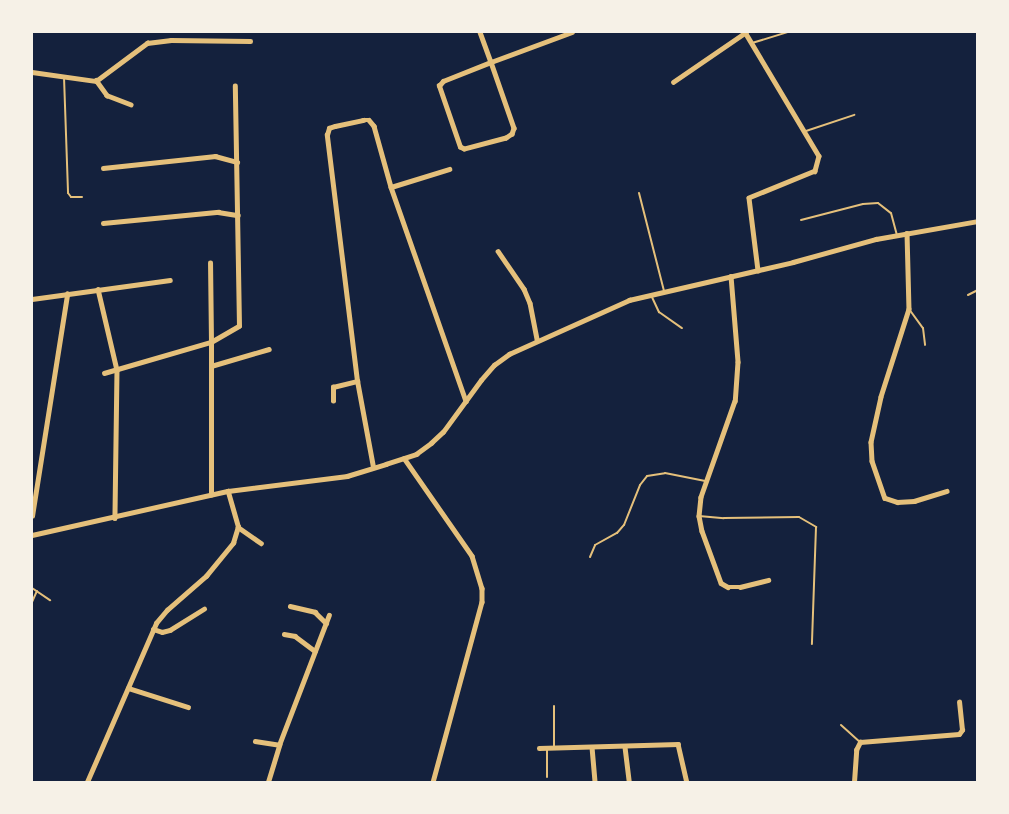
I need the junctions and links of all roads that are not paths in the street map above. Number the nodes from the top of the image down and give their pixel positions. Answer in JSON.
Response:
{"nodes":[{"id":1,"x":480,"y":32,"type":"edge"},
{"id":2,"x":572,"y":32,"type":"edge"},
{"id":3,"x":745,"y":32,"type":"edge"},
{"id":4,"x":788,"y":32,"type":"edge"},
{"id":5,"x":250,"y":41,"type":"dead end"},
{"id":6,"x":752,"y":43,"type":"junction"},
{"id":7,"x":491,"y":62,"type":"junction"},
{"id":8,"x":32,"y":72,"type":"edge"},
{"id":9,"x":64,"y":77,"type":"junction"},
{"id":10,"x":96,"y":81,"type":"junction"},
{"id":11,"x":673,"y":82,"type":"dead end"},
{"id":12,"x":236,"y":86,"type":"dead end"},
{"id":13,"x":131,"y":105,"type":"dead end"},
{"id":14,"x":854,"y":116,"type":"dead end"},
{"id":15,"x":806,"y":131,"type":"junction"},
{"id":16,"x":237,"y":162,"type":"junction"},
{"id":17,"x":103,"y":168,"type":"dead end"},
{"id":18,"x":449,"y":169,"type":"dead end"},
{"id":19,"x":391,"y":188,"type":"junction"},
{"id":20,"x":639,"y":193,"type":"dead end"},
{"id":21,"x":82,"y":197,"type":"dead end"},
{"id":22,"x":237,"y":215,"type":"junction"},
{"id":23,"x":801,"y":220,"type":"dead end"},
{"id":24,"x":978,"y":221,"type":"edge"},
{"id":25,"x":103,"y":223,"type":"dead end"},
{"id":26,"x":907,"y":233,"type":"junction"},
{"id":27,"x":897,"y":235,"type":"junction"},
{"id":28,"x":498,"y":251,"type":"dead end"},
{"id":29,"x":210,"y":263,"type":"dead end"},
{"id":30,"x":758,"y":270,"type":"junction"},
{"id":31,"x":731,"y":276,"type":"junction"},
{"id":32,"x":170,"y":280,"type":"dead end"},
{"id":33,"x":98,"y":289,"type":"junction"},
{"id":34,"x":978,"y":290,"type":"edge"},
{"id":35,"x":664,"y":291,"type":"junction"},
{"id":36,"x":67,"y":294,"type":"junction"},
{"id":37,"x":651,"y":295,"type":"junction"},
{"id":38,"x":968,"y":295,"type":"dead end"},
{"id":39,"x":32,"y":299,"type":"edge"},
{"id":40,"x":909,"y":309,"type":"junction"},
{"id":41,"x":682,"y":328,"type":"dead end"},
{"id":42,"x":537,"y":340,"type":"junction"},
{"id":43,"x":211,"y":342,"type":"junction"},
{"id":44,"x":925,"y":345,"type":"dead end"},
{"id":45,"x":269,"y":349,"type":"dead end"},
{"id":46,"x":211,"y":366,"type":"junction"},
{"id":47,"x":117,"y":370,"type":"junction"},
{"id":48,"x":104,"y":373,"type":"dead end"},
{"id":49,"x":357,"y":381,"type":"junction"},
{"id":50,"x":466,"y":400,"type":"junction"},
{"id":51,"x":333,"y":401,"type":"dead end"},
{"id":52,"x":404,"y":458,"type":"junction"},
{"id":53,"x":373,"y":467,"type":"junction"},
{"id":54,"x":708,"y":481,"type":"junction"},
{"id":55,"x":228,"y":491,"type":"junction"},
{"id":56,"x":946,"y":491,"type":"dead end"},
{"id":57,"x":211,"y":495,"type":"junction"},
{"id":58,"x":32,"y":516,"type":"edge"},
{"id":59,"x":699,"y":516,"type":"junction"},
{"id":60,"x":115,"y":518,"type":"junction"},
{"id":61,"x":238,"y":526,"type":"junction"},
{"id":62,"x":32,"y":535,"type":"edge"},
{"id":63,"x":261,"y":543,"type":"dead end"},
{"id":64,"x":590,"y":557,"type":"dead end"},
{"id":65,"x":768,"y":580,"type":"dead end"},
{"id":66,"x":32,"y":588,"type":"edge"},
{"id":67,"x":37,"y":591,"type":"junction"},
{"id":68,"x":50,"y":600,"type":"dead end"},
{"id":69,"x":32,"y":602,"type":"edge"},
{"id":70,"x":290,"y":606,"type":"dead end"},
{"id":71,"x":204,"y":609,"type":"dead end"},
{"id":72,"x":329,"y":615,"type":"dead end"},
{"id":73,"x":326,"y":623,"type":"junction"},
{"id":74,"x":153,"y":629,"type":"junction"},
{"id":75,"x":284,"y":634,"type":"dead end"},
{"id":76,"x":812,"y":644,"type":"dead end"},
{"id":77,"x":315,"y":651,"type":"junction"},
{"id":78,"x":128,"y":688,"type":"junction"},
{"id":79,"x":959,"y":702,"type":"dead end"},
{"id":80,"x":554,"y":706,"type":"dead end"},
{"id":81,"x":188,"y":707,"type":"dead end"},
{"id":82,"x":841,"y":725,"type":"dead end"},
{"id":83,"x":255,"y":741,"type":"dead end"},
{"id":84,"x":860,"y":742,"type":"junction"},
{"id":85,"x":279,"y":745,"type":"junction"},
{"id":86,"x":592,"y":747,"type":"junction"},
{"id":87,"x":625,"y":747,"type":"junction"},
{"id":88,"x":539,"y":748,"type":"dead end"},
{"id":89,"x":547,"y":748,"type":"junction"},
{"id":90,"x":554,"y":748,"type":"junction"},
{"id":91,"x":547,"y":777,"type":"dead end"},
{"id":92,"x":87,"y":783,"type":"edge"},
{"id":93,"x":268,"y":783,"type":"edge"},
{"id":94,"x":433,"y":783,"type":"edge"},
{"id":95,"x":595,"y":783,"type":"edge"},
{"id":96,"x":629,"y":783,"type":"edge"},
{"id":97,"x":687,"y":783,"type":"edge"},
{"id":98,"x":854,"y":783,"type":"edge"}],
"edges":[{"from":1,"to":7,"type":"street"},
{"from":2,"to":7,"type":"street"},
{"from":3,"to":6,"type":"street"},
{"from":3,"to":11,"type":"street"},
{"from":4,"to":6,"type":"lane"},
{"from":5,"to":10,"type":"street"},
{"from":6,"to":15,"type":"street"},
{"from":7,"to":7,"type":"street"},
{"from":8,"to":9,"type":"street"},
{"from":9,"to":10,"type":"street"},
{"from":9,"to":21,"type":"lane"},
{"from":10,"to":13,"type":"street"},
{"from":12,"to":16,"type":"street"},
{"from":14,"to":15,"type":"lane"},
{"from":15,"to":30,"type":"street"},
{"from":16,"to":17,"type":"street"},
{"from":16,"to":22,"type":"street"},
{"from":18,"to":19,"type":"street"},
{"from":19,"to":49,"type":"street"},
{"from":19,"to":50,"type":"street"},
{"from":20,"to":35,"type":"lane"},
{"from":22,"to":25,"type":"street"},
{"from":22,"to":43,"type":"street"},
{"from":23,"to":27,"type":"lane"},
{"from":24,"to":26,"type":"street"},
{"from":26,"to":27,"type":"street"},
{"from":26,"to":40,"type":"street"},
{"from":27,"to":30,"type":"street"},
{"from":28,"to":42,"type":"street"},
{"from":29,"to":43,"type":"street"},
{"from":30,"to":31,"type":"street"},
{"from":31,"to":35,"type":"street"},
{"from":31,"to":54,"type":"street"},
{"from":32,"to":33,"type":"street"},
{"from":33,"to":36,"type":"street"},
{"from":33,"to":47,"type":"street"},
{"from":34,"to":38,"type":"lane"},
{"from":35,"to":37,"type":"street"},
{"from":36,"to":39,"type":"street"},
{"from":36,"to":58,"type":"street"},
{"from":37,"to":41,"type":"lane"},
{"from":37,"to":42,"type":"street"},
{"from":40,"to":44,"type":"lane"},
{"from":40,"to":56,"type":"street"},
{"from":42,"to":50,"type":"street"},
{"from":43,"to":46,"type":"street"},
{"from":43,"to":47,"type":"street"},
{"from":45,"to":46,"type":"street"},
{"from":46,"to":57,"type":"street"},
{"from":47,"to":48,"type":"street"},
{"from":47,"to":60,"type":"street"},
{"from":49,"to":51,"type":"street"},
{"from":49,"to":53,"type":"street"},
{"from":50,"to":52,"type":"street"},
{"from":52,"to":53,"type":"street"},
{"from":52,"to":94,"type":"street"},
{"from":53,"to":55,"type":"street"},
{"from":54,"to":59,"type":"street"},
{"from":54,"to":64,"type":"lane"},
{"from":55,"to":57,"type":"street"},
{"from":55,"to":61,"type":"street"},
{"from":57,"to":60,"type":"street"},
{"from":59,"to":65,"type":"street"},
{"from":59,"to":76,"type":"lane"},
{"from":60,"to":62,"type":"street"},
{"from":61,"to":63,"type":"street"},
{"from":61,"to":74,"type":"street"},
{"from":66,"to":67,"type":"lane"},
{"from":67,"to":68,"type":"lane"},
{"from":67,"to":69,"type":"lane"},
{"from":70,"to":73,"type":"street"},
{"from":71,"to":74,"type":"street"},
{"from":72,"to":73,"type":"street"},
{"from":73,"to":77,"type":"street"},
{"from":74,"to":78,"type":"street"},
{"from":75,"to":77,"type":"street"},
{"from":77,"to":85,"type":"street"},
{"from":78,"to":81,"type":"street"},
{"from":78,"to":92,"type":"street"},
{"from":79,"to":84,"type":"street"},
{"from":80,"to":90,"type":"lane"},
{"from":82,"to":84,"type":"lane"},
{"from":83,"to":85,"type":"street"},
{"from":84,"to":98,"type":"street"},
{"from":85,"to":93,"type":"street"},
{"from":86,"to":87,"type":"street"},
{"from":86,"to":90,"type":"street"},
{"from":86,"to":95,"type":"street"},
{"from":87,"to":96,"type":"street"},
{"from":87,"to":97,"type":"street"},
{"from":88,"to":89,"type":"street"},
{"from":89,"to":90,"type":"street"},
{"from":89,"to":91,"type":"lane"}]}
